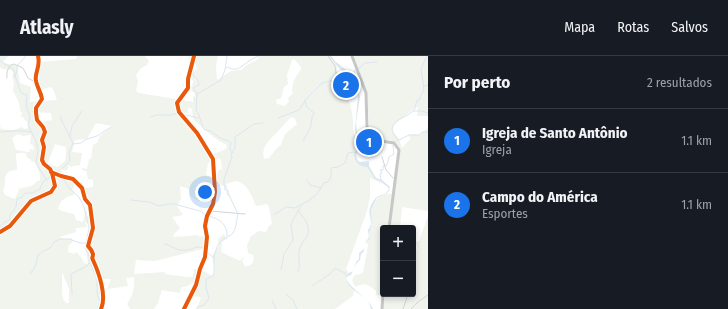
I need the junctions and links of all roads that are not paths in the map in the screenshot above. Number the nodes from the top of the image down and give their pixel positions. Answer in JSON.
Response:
{"nodes":[{"id":1,"x":38,"y":56,"type":"edge"},
{"id":2,"x":194,"y":56,"type":"edge"},
{"id":3,"x":328,"y":56,"type":"edge"},
{"id":4,"x":351,"y":56,"type":"edge"},
{"id":5,"x":336,"y":73,"type":"dead end"},
{"id":6,"x":6,"y":78,"type":"dead end"},
{"id":7,"x":36,"y":82,"type":"junction"},
{"id":8,"x":382,"y":157,"type":"dead end"},
{"id":9,"x":51,"y":172,"type":"junction"},
{"id":10,"x":396,"y":180,"type":"junction"},
{"id":11,"x":210,"y":210,"type":"junction"},
{"id":12,"x":245,"y":214,"type":"dead end"},
{"id":13,"x":390,"y":225,"type":"edge"},
{"id":14,"x":0,"y":232,"type":"edge"},
{"id":15,"x":428,"y":295,"type":"edge"},
{"id":16,"x":383,"y":297,"type":"edge"},
{"id":17,"x":407,"y":297,"type":"edge"},
{"id":18,"x":101,"y":309,"type":"edge"},
{"id":19,"x":184,"y":309,"type":"edge"},
{"id":20,"x":382,"y":309,"type":"edge"},
{"id":21,"x":403,"y":309,"type":"edge"},
{"id":22,"x":411,"y":309,"type":"edge"}],
"edges":[{"from":1,"to":7,"type":"street"},
{"from":2,"to":11,"type":"street"},
{"from":3,"to":5,"type":"street"},
{"from":4,"to":10,"type":"main road"},
{"from":6,"to":7,"type":"street"},
{"from":7,"to":9,"type":"street"},
{"from":8,"to":10,"type":"street"},
{"from":9,"to":14,"type":"street"},
{"from":9,"to":18,"type":"street"},
{"from":10,"to":13,"type":"main road"},
{"from":11,"to":12,"type":"street"},
{"from":11,"to":19,"type":"street"},
{"from":15,"to":22,"type":"street"},
{"from":16,"to":20,"type":"main road"},
{"from":17,"to":21,"type":"street"}]}
